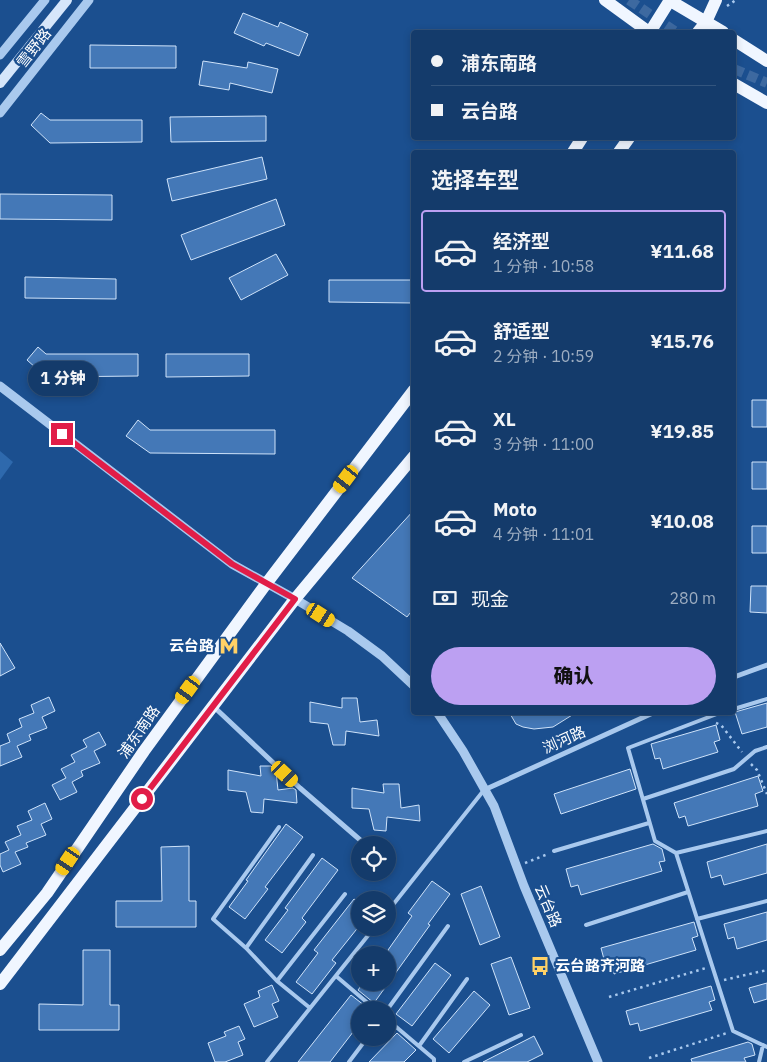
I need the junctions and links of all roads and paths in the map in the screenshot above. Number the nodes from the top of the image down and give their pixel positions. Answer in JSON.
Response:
{"nodes":[{"id":1,"x":45,"y":0,"type":"edge"},
{"id":2,"x":66,"y":0,"type":"edge"},
{"id":3,"x":89,"y":0,"type":"edge"},
{"id":4,"x":605,"y":0,"type":"edge"},
{"id":5,"x":670,"y":0,"type":"edge"},
{"id":6,"x":716,"y":0,"type":"edge"},
{"id":7,"x":706,"y":22,"type":"junction"},
{"id":8,"x":647,"y":30,"type":"edge"},
{"id":9,"x":651,"y":30,"type":"edge"},
{"id":10,"x":700,"y":30,"type":"edge"},
{"id":11,"x":720,"y":30,"type":"edge"},
{"id":12,"x":736,"y":41,"type":"edge"},
{"id":13,"x":0,"y":55,"type":"edge"},
{"id":14,"x":767,"y":61,"type":"edge"},
{"id":15,"x":0,"y":83,"type":"edge"},
{"id":16,"x":736,"y":85,"type":"edge"},
{"id":17,"x":767,"y":102,"type":"edge"},
{"id":18,"x":0,"y":112,"type":"edge"},
{"id":19,"x":0,"y":386,"type":"edge"},
{"id":20,"x":411,"y":394,"type":"edge"},
{"id":21,"x":411,"y":460,"type":"edge"},
{"id":22,"x":266,"y":584,"type":"junction"},
{"id":23,"x":295,"y":599,"type":"junction"},
{"id":24,"x":767,"y":665,"type":"edge"},
{"id":25,"x":736,"y":676,"type":"edge"},
{"id":26,"x":411,"y":683,"type":"edge"},
{"id":27,"x":767,"y":699,"type":"edge"},
{"id":28,"x":213,"y":706,"type":"junction"},
{"id":29,"x":736,"y":708,"type":"edge"},
{"id":30,"x":439,"y":715,"type":"edge"},
{"id":31,"x":648,"y":715,"type":"edge"},
{"id":32,"x":713,"y":715,"type":"edge"},
{"id":33,"x":704,"y":718,"type":"junction"},
{"id":34,"x":767,"y":747,"type":"edge"},
{"id":35,"x":746,"y":758,"type":"junction"},
{"id":36,"x":484,"y":790,"type":"junction"},
{"id":37,"x":767,"y":794,"type":"edge"},
{"id":38,"x":643,"y":799,"type":"junction"},
{"id":39,"x":649,"y":823,"type":"junction"},
{"id":40,"x":279,"y":827,"type":"dead end"},
{"id":41,"x":767,"y":831,"type":"edge"},
{"id":42,"x":356,"y":836,"type":"edge"},
{"id":43,"x":554,"y":851,"type":"joint"},
{"id":44,"x":676,"y":853,"type":"junction"},
{"id":45,"x":313,"y":855,"type":"dead end"},
{"id":46,"x":516,"y":866,"type":"junction"},
{"id":47,"x":688,"y":892,"type":"junction"},
{"id":48,"x":345,"y":894,"type":"dead end"},
{"id":49,"x":396,"y":901,"type":"edge"},
{"id":50,"x":767,"y":901,"type":"edge"},
{"id":51,"x":697,"y":919,"type":"junction"},
{"id":52,"x":586,"y":925,"type":"dead end"},
{"id":53,"x":448,"y":926,"type":"dead end"},
{"id":54,"x":368,"y":936,"type":"edge"},
{"id":55,"x":246,"y":948,"type":"junction"},
{"id":56,"x":0,"y":950,"type":"edge"},
{"id":57,"x":712,"y":967,"type":"junction"},
{"id":58,"x":767,"y":970,"type":"edge"},
{"id":59,"x":336,"y":976,"type":"junction"},
{"id":60,"x":467,"y":979,"type":"dead end"},
{"id":61,"x":277,"y":981,"type":"junction"},
{"id":62,"x":717,"y":982,"type":"junction"},
{"id":63,"x":0,"y":984,"type":"edge"},
{"id":64,"x":609,"y":997,"type":"dead end"},
{"id":65,"x":365,"y":1001,"type":"edge"},
{"id":66,"x":394,"y":1001,"type":"edge"},
{"id":67,"x":310,"y":1008,"type":"junction"},
{"id":68,"x":396,"y":1027,"type":"edge"},
{"id":69,"x":733,"y":1031,"type":"junction"},
{"id":70,"x":522,"y":1035,"type":"dead end"},
{"id":71,"x":361,"y":1046,"type":"edge"},
{"id":72,"x":419,"y":1046,"type":"junction"},
{"id":73,"x":765,"y":1046,"type":"edge"},
{"id":74,"x":649,"y":1058,"type":"dead end"},
{"id":75,"x":433,"y":1061,"type":"edge"},
{"id":76,"x":267,"y":1062,"type":"edge"},
{"id":77,"x":349,"y":1062,"type":"edge"},
{"id":78,"x":464,"y":1062,"type":"edge"},
{"id":79,"x":598,"y":1062,"type":"edge"},
{"id":80,"x":759,"y":1062,"type":"edge"}],
"edges":[{"from":1,"to":13,"type":"street","name":"雪野路"},
{"from":2,"to":15,"type":"main road"},
{"from":3,"to":18,"type":"street","name":"雪野路"},
{"from":4,"to":8,"type":"main road"},
{"from":5,"to":7,"type":"main road"},
{"from":5,"to":9,"type":"main road"},
{"from":6,"to":7,"type":"main road"},
{"from":7,"to":10,"type":"main road"},
{"from":7,"to":11,"type":"main road"},
{"from":12,"to":14,"type":"main road"},
{"from":16,"to":17,"type":"main road"},
{"from":19,"to":22,"type":"street"},
{"from":20,"to":22,"type":"main road","name":"浦东南路"},
{"from":21,"to":23,"type":"main road"},
{"from":22,"to":23,"type":"street"},
{"from":22,"to":56,"type":"main road","name":"浦东南路"},
{"from":23,"to":26,"type":"street"},
{"from":23,"to":28,"type":"main road"},
{"from":24,"to":25,"type":"street"},
{"from":27,"to":29,"type":"lane"},
{"from":28,"to":42,"type":"street"},
{"from":28,"to":63,"type":"main road"},
{"from":30,"to":36,"type":"street","name":"云台路"},
{"from":31,"to":36,"type":"street","name":"浏河路"},
{"from":32,"to":33,"type":"lane"},
{"from":33,"to":35,"type":"path"},
{"from":33,"to":38,"type":"lane"},
{"from":34,"to":35,"type":"lane"},
{"from":35,"to":37,"type":"path"},
{"from":35,"to":38,"type":"lane"},
{"from":36,"to":46,"type":"street","name":"云台路"},
{"from":36,"to":49,"type":"lane"},
{"from":38,"to":39,"type":"lane"},
{"from":39,"to":43,"type":"lane"},
{"from":39,"to":44,"type":"lane"},
{"from":40,"to":55,"type":"lane"},
{"from":41,"to":44,"type":"lane"},
{"from":43,"to":46,"type":"path"},
{"from":44,"to":47,"type":"lane"},
{"from":45,"to":55,"type":"lane"},
{"from":46,"to":79,"type":"street","name":"云台路"},
{"from":47,"to":51,"type":"lane"},
{"from":47,"to":52,"type":"lane"},
{"from":48,"to":61,"type":"lane"},
{"from":50,"to":51,"type":"lane"},
{"from":51,"to":57,"type":"lane"},
{"from":53,"to":66,"type":"lane"},
{"from":54,"to":59,"type":"lane"},
{"from":55,"to":61,"type":"lane"},
{"from":57,"to":62,"type":"lane"},
{"from":57,"to":64,"type":"path"},
{"from":58,"to":62,"type":"path"},
{"from":59,"to":65,"type":"lane"},
{"from":59,"to":67,"type":"lane"},
{"from":60,"to":72,"type":"lane"},
{"from":61,"to":67,"type":"lane"},
{"from":62,"to":69,"type":"lane"},
{"from":67,"to":76,"type":"lane"},
{"from":68,"to":72,"type":"lane"},
{"from":69,"to":73,"type":"lane"},
{"from":69,"to":74,"type":"path"},
{"from":70,"to":78,"type":"lane"},
{"from":71,"to":77,"type":"lane"},
{"from":72,"to":75,"type":"lane"},
{"from":73,"to":80,"type":"lane"}]}
